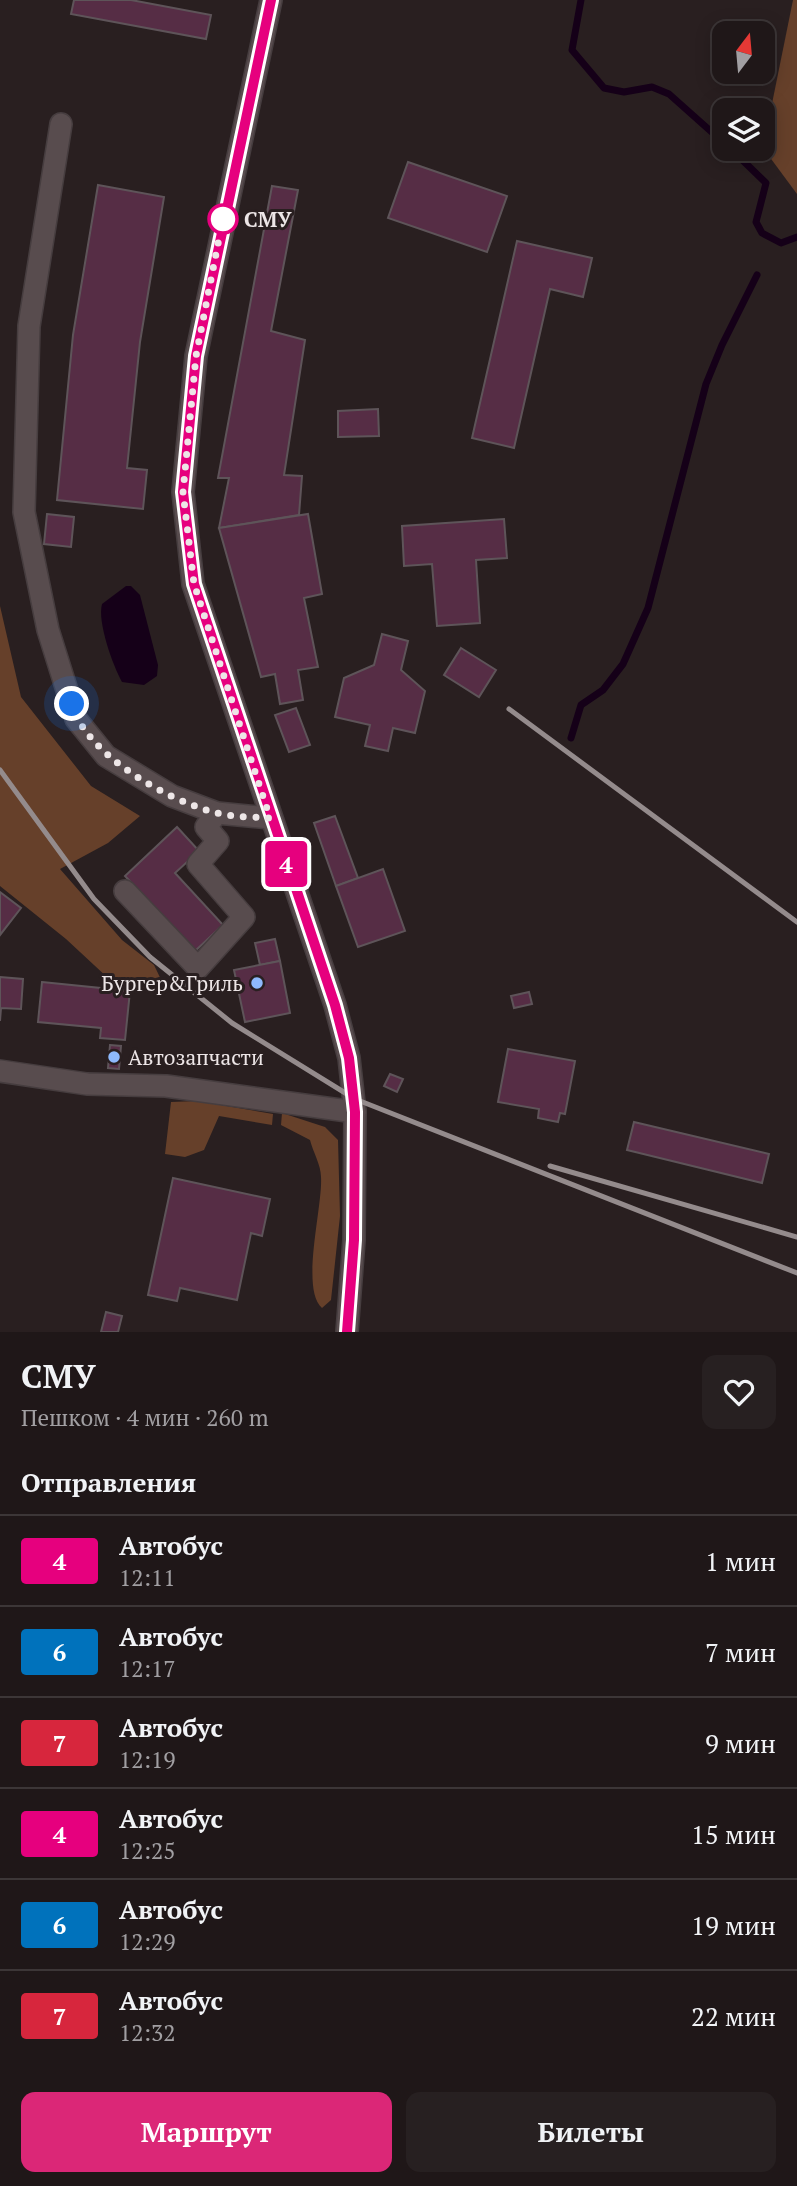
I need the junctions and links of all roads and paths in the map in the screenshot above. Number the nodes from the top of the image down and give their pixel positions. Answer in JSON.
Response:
{"nodes":[{"id":1,"x":271,"y":0,"type":"edge"},
{"id":2,"x":61,"y":124,"type":"dead end"},
{"id":3,"x":218,"y":813,"type":"junction"},
{"id":4,"x":270,"y":818,"type":"junction"},
{"id":5,"x":125,"y":891,"type":"dead end"},
{"id":6,"x":0,"y":1071,"type":"edge"},
{"id":7,"x":355,"y":1112,"type":"junction"},
{"id":8,"x":347,"y":1332,"type":"edge"}],
"edges":[{"from":1,"to":4,"type":"street"},
{"from":2,"to":3,"type":"street"},
{"from":3,"to":4,"type":"street"},
{"from":3,"to":5,"type":"street"},
{"from":4,"to":7,"type":"street"},
{"from":6,"to":7,"type":"street"},
{"from":7,"to":8,"type":"street"}]}
